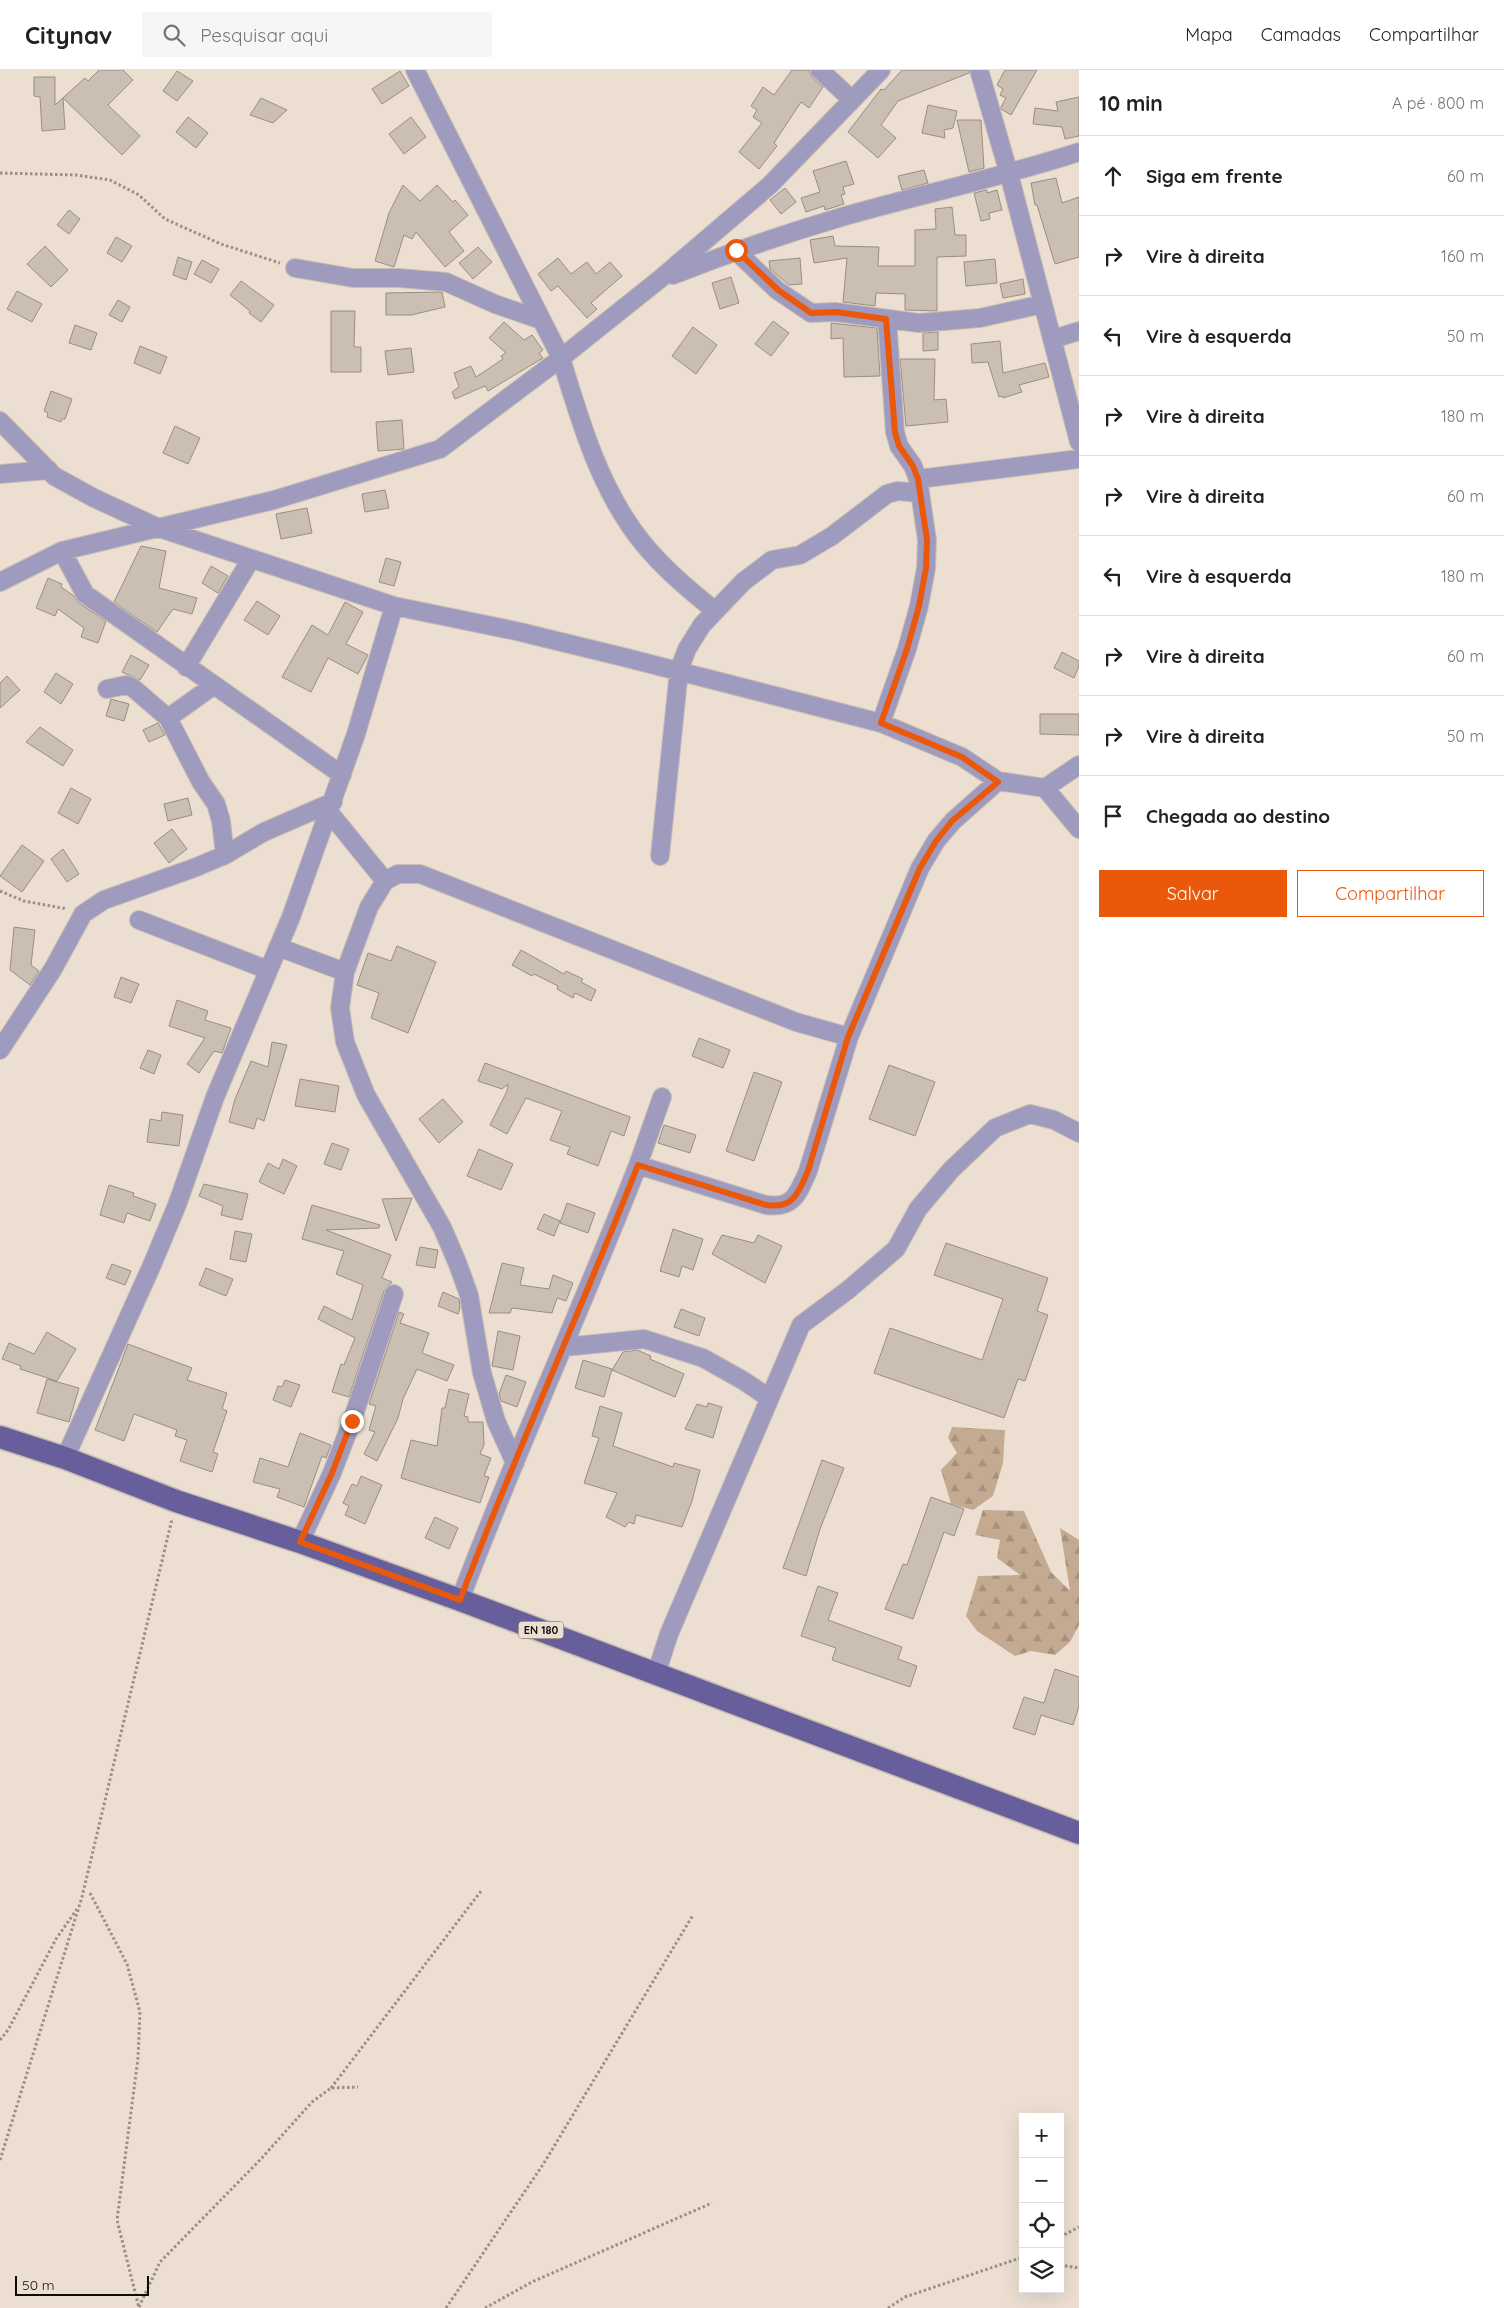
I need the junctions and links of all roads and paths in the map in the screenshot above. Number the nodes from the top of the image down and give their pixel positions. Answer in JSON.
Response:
{"nodes":[{"id":1,"x":415,"y":70,"type":"edge"},
{"id":2,"x":820,"y":70,"type":"edge"},
{"id":3,"x":881,"y":70,"type":"edge"},
{"id":4,"x":979,"y":70,"type":"edge"},
{"id":5,"x":852,"y":100,"type":"junction"},
{"id":6,"x":1079,"y":152,"type":"edge"},
{"id":7,"x":0,"y":173,"type":"edge"},
{"id":8,"x":1009,"y":174,"type":"junction"},
{"id":9,"x":736,"y":250,"type":"junction"},
{"id":10,"x":294,"y":268,"type":"joint"},
{"id":11,"x":660,"y":279,"type":"junction"},
{"id":12,"x":1043,"y":304,"type":"junction"},
{"id":13,"x":886,"y":319,"type":"junction"},
{"id":14,"x":541,"y":320,"type":"junction"},
{"id":15,"x":1079,"y":331,"type":"edge"},
{"id":16,"x":1053,"y":338,"type":"junction"},
{"id":17,"x":561,"y":358,"type":"junction"},
{"id":18,"x":0,"y":421,"type":"edge"},
{"id":19,"x":1079,"y":442,"type":"edge"},
{"id":20,"x":1079,"y":459,"type":"edge"},
{"id":21,"x":49,"y":470,"type":"junction"},
{"id":22,"x":0,"y":474,"type":"edge"},
{"id":23,"x":918,"y":486,"type":"junction"},
{"id":24,"x":159,"y":528,"type":"junction"},
{"id":25,"x":62,"y":551,"type":"junction"},
{"id":26,"x":251,"y":559,"type":"junction"},
{"id":27,"x":0,"y":582,"type":"edge"},
{"id":28,"x":394,"y":606,"type":"junction"},
{"id":29,"x":714,"y":610,"type":"junction"},
{"id":30,"x":186,"y":667,"type":"junction"},
{"id":31,"x":679,"y":670,"type":"junction"},
{"id":32,"x":213,"y":686,"type":"junction"},
{"id":33,"x":107,"y":689,"type":"dead end"},
{"id":34,"x":168,"y":718,"type":"junction"},
{"id":35,"x":881,"y":723,"type":"junction"},
{"id":36,"x":1079,"y":765,"type":"edge"},
{"id":37,"x":342,"y":775,"type":"junction"},
{"id":38,"x":998,"y":782,"type":"junction"},
{"id":39,"x":1045,"y":788,"type":"junction"},
{"id":40,"x":331,"y":807,"type":"junction"},
{"id":41,"x":1079,"y":829,"type":"edge"},
{"id":42,"x":226,"y":855,"type":"junction"},
{"id":43,"x":660,"y":856,"type":"dead end"},
{"id":44,"x":385,"y":881,"type":"junction"},
{"id":45,"x":0,"y":891,"type":"edge"},
{"id":46,"x":83,"y":914,"type":"junction"},
{"id":47,"x":138,"y":920,"type":"dead end"},
{"id":48,"x":278,"y":947,"type":"junction"},
{"id":49,"x":268,"y":970,"type":"junction"},
{"id":50,"x":345,"y":972,"type":"junction"},
{"id":51,"x":848,"y":1037,"type":"junction"},
{"id":52,"x":0,"y":1050,"type":"edge"},
{"id":53,"x":662,"y":1097,"type":"dead end"},
{"id":54,"x":1079,"y":1133,"type":"edge"},
{"id":55,"x":638,"y":1165,"type":"junction"},
{"id":56,"x":394,"y":1294,"type":"dead end"},
{"id":57,"x":564,"y":1347,"type":"junction"},
{"id":58,"x":769,"y":1398,"type":"junction"},
{"id":59,"x":0,"y":1437,"type":"edge"},
{"id":60,"x":65,"y":1458,"type":"junction"},
{"id":61,"x":515,"y":1463,"type":"junction"},
{"id":62,"x":176,"y":1501,"type":"junction"},
{"id":63,"x":300,"y":1542,"type":"junction"},
{"id":64,"x":460,"y":1600,"type":"junction"},
{"id":65,"x":656,"y":1674,"type":"junction"},
{"id":66,"x":1079,"y":1833,"type":"edge"},
{"id":67,"x":481,"y":1891,"type":"dead end"},
{"id":68,"x":90,"y":1893,"type":"dead end"},
{"id":69,"x":78,"y":1907,"type":"junction"},
{"id":70,"x":693,"y":1915,"type":"dead end"},
{"id":71,"x":0,"y":2040,"type":"edge"},
{"id":72,"x":358,"y":2087,"type":"dead end"},
{"id":73,"x":331,"y":2088,"type":"junction"},
{"id":74,"x":0,"y":2160,"type":"edge"},
{"id":75,"x":712,"y":2203,"type":"dead end"},
{"id":76,"x":1079,"y":2227,"type":"edge"},
{"id":77,"x":1064,"y":2235,"type":"edge"},
{"id":78,"x":1019,"y":2258,"type":"edge"},
{"id":79,"x":1064,"y":2266,"type":"edge"},
{"id":80,"x":1079,"y":2268,"type":"edge"},
{"id":81,"x":138,"y":2308,"type":"edge"},
{"id":82,"x":446,"y":2308,"type":"edge"},
{"id":83,"x":485,"y":2308,"type":"edge"},
{"id":84,"x":888,"y":2308,"type":"edge"}],
"edges":[{"from":1,"to":14,"type":"street"},
{"from":2,"to":5,"type":"street"},
{"from":3,"to":5,"type":"street"},
{"from":4,"to":8,"type":"street"},
{"from":5,"to":11,"type":"street"},
{"from":6,"to":8,"type":"street"},
{"from":7,"to":10,"type":"path"},
{"from":8,"to":9,"type":"street"},
{"from":8,"to":12,"type":"street"},
{"from":9,"to":11,"type":"street"},
{"from":9,"to":13,"type":"street"},
{"from":10,"to":14,"type":"street"},
{"from":11,"to":17,"type":"street"},
{"from":12,"to":13,"type":"street"},
{"from":12,"to":16,"type":"street"},
{"from":13,"to":23,"type":"street"},
{"from":14,"to":17,"type":"street"},
{"from":15,"to":16,"type":"street"},
{"from":16,"to":19,"type":"street"},
{"from":17,"to":24,"type":"street"},
{"from":17,"to":29,"type":"street"},
{"from":18,"to":21,"type":"street"},
{"from":20,"to":23,"type":"street"},
{"from":21,"to":22,"type":"street"},
{"from":21,"to":24,"type":"street"},
{"from":23,"to":29,"type":"street"},
{"from":23,"to":35,"type":"street"},
{"from":24,"to":25,"type":"street"},
{"from":24,"to":26,"type":"street"},
{"from":25,"to":27,"type":"street"},
{"from":25,"to":30,"type":"street"},
{"from":26,"to":28,"type":"street"},
{"from":26,"to":30,"type":"street"},
{"from":28,"to":31,"type":"street"},
{"from":28,"to":37,"type":"street"},
{"from":29,"to":31,"type":"street"},
{"from":30,"to":32,"type":"street"},
{"from":31,"to":35,"type":"street"},
{"from":31,"to":43,"type":"street"},
{"from":32,"to":34,"type":"street"},
{"from":32,"to":37,"type":"street"},
{"from":33,"to":34,"type":"street"},
{"from":34,"to":42,"type":"street"},
{"from":35,"to":38,"type":"street"},
{"from":36,"to":39,"type":"street"},
{"from":37,"to":40,"type":"street"},
{"from":38,"to":39,"type":"street"},
{"from":38,"to":51,"type":"street"},
{"from":39,"to":41,"type":"street"},
{"from":40,"to":42,"type":"street"},
{"from":40,"to":44,"type":"street"},
{"from":40,"to":48,"type":"street"},
{"from":42,"to":46,"type":"street"},
{"from":44,"to":50,"type":"street"},
{"from":44,"to":51,"type":"street"},
{"from":45,"to":46,"type":"path"},
{"from":46,"to":52,"type":"street"},
{"from":47,"to":49,"type":"street"},
{"from":48,"to":49,"type":"street"},
{"from":48,"to":50,"type":"street"},
{"from":49,"to":60,"type":"street"},
{"from":50,"to":61,"type":"street"},
{"from":51,"to":55,"type":"street"},
{"from":53,"to":55,"type":"street"},
{"from":54,"to":58,"type":"street"},
{"from":55,"to":57,"type":"street"},
{"from":56,"to":63,"type":"street"},
{"from":57,"to":58,"type":"street"},
{"from":57,"to":61,"type":"street"},
{"from":58,"to":65,"type":"street"},
{"from":59,"to":60,"type":"main road","number":"EN 180"},
{"from":60,"to":62,"type":"main road","number":"EN 180"},
{"from":61,"to":64,"type":"street"},
{"from":62,"to":63,"type":"main road","number":"EN 180"},
{"from":62,"to":69,"type":"path"},
{"from":63,"to":64,"type":"main road","number":"EN 180"},
{"from":64,"to":65,"type":"main road","number":"EN 180"},
{"from":65,"to":66,"type":"main road","number":"EN 180"},
{"from":67,"to":73,"type":"path"},
{"from":68,"to":81,"type":"path"},
{"from":69,"to":71,"type":"path"},
{"from":69,"to":74,"type":"path"},
{"from":70,"to":82,"type":"path"},
{"from":72,"to":73,"type":"path"},
{"from":73,"to":81,"type":"path"},
{"from":75,"to":83,"type":"path"},
{"from":76,"to":77,"type":"path"},
{"from":78,"to":84,"type":"path"},
{"from":79,"to":80,"type":"path"}]}
